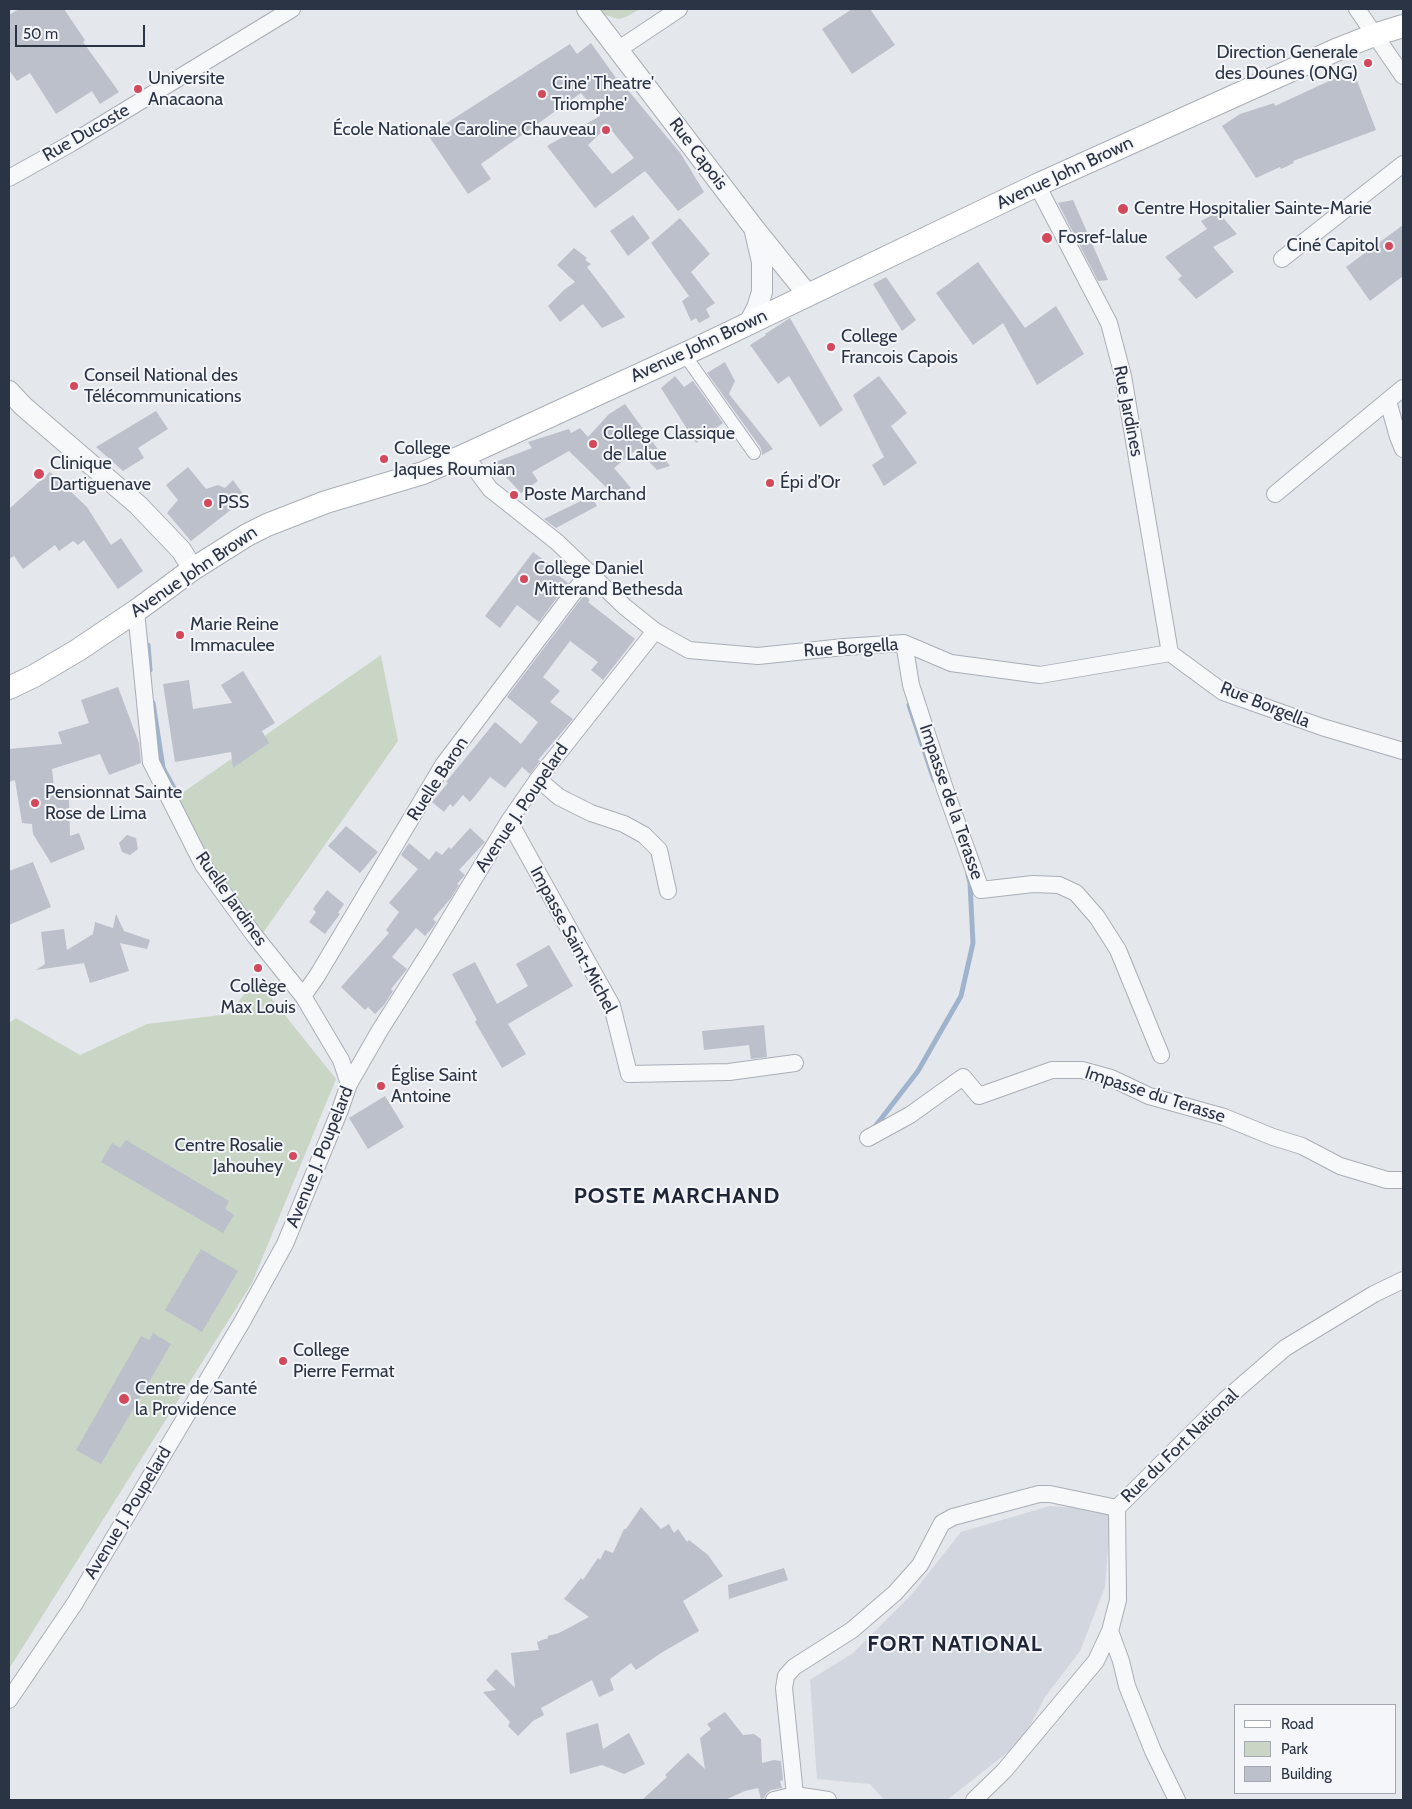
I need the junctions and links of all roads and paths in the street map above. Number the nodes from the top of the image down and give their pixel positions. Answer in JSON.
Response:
{"nodes":[{"id":1,"x":292,"y":9,"type":"edge"},
{"id":2,"x":587,"y":9,"type":"edge"},
{"id":3,"x":679,"y":9,"type":"edge"},
{"id":4,"x":1357,"y":9,"type":"edge"},
{"id":5,"x":1403,"y":26,"type":"edge"},
{"id":6,"x":1374,"y":34,"type":"junction"},
{"id":7,"x":618,"y":49,"type":"junction"},
{"id":8,"x":1403,"y":76,"type":"edge"},
{"id":9,"x":1403,"y":164,"type":"edge"},
{"id":10,"x":9,"y":178,"type":"edge"},
{"id":11,"x":1037,"y":185,"type":"junction"},
{"id":12,"x":754,"y":228,"type":"junction"},
{"id":13,"x":1282,"y":259,"type":"dead end"},
{"id":14,"x":808,"y":295,"type":"junction"},
{"id":15,"x":748,"y":323,"type":"junction"},
{"id":16,"x":684,"y":354,"type":"junction"},
{"id":17,"x":1403,"y":388,"type":"edge"},
{"id":18,"x":9,"y":391,"type":"edge"},
{"id":19,"x":1388,"y":400,"type":"junction"},
{"id":20,"x":1403,"y":449,"type":"edge"},
{"id":21,"x":754,"y":453,"type":"dead end"},
{"id":22,"x":465,"y":455,"type":"junction"},
{"id":23,"x":1275,"y":494,"type":"dead end"},
{"id":24,"x":194,"y":569,"type":"junction"},
{"id":25,"x":589,"y":572,"type":"junction"},
{"id":26,"x":136,"y":611,"type":"junction"},
{"id":27,"x":655,"y":631,"type":"junction"},
{"id":28,"x":904,"y":643,"type":"junction"},
{"id":29,"x":1170,"y":653,"type":"junction"},
{"id":30,"x":9,"y":688,"type":"edge"},
{"id":31,"x":1403,"y":751,"type":"edge"},
{"id":32,"x":538,"y":779,"type":"junction"},
{"id":33,"x":509,"y":822,"type":"junction"},
{"id":34,"x":668,"y":891,"type":"dead end"},
{"id":35,"x":303,"y":996,"type":"junction"},
{"id":36,"x":1161,"y":1055,"type":"dead end"},
{"id":37,"x":795,"y":1063,"type":"dead end"},
{"id":38,"x":349,"y":1084,"type":"junction"},
{"id":39,"x":868,"y":1138,"type":"dead end"},
{"id":40,"x":1403,"y":1180,"type":"edge"},
{"id":41,"x":1403,"y":1280,"type":"edge"},
{"id":42,"x":1117,"y":1508,"type":"junction"},
{"id":43,"x":1110,"y":1631,"type":"junction"},
{"id":44,"x":9,"y":1700,"type":"edge"},
{"id":45,"x":795,"y":1795,"type":"junction"},
{"id":46,"x":774,"y":1800,"type":"edge"},
{"id":47,"x":828,"y":1800,"type":"edge"},
{"id":48,"x":974,"y":1800,"type":"edge"},
{"id":49,"x":1177,"y":1800,"type":"edge"}],
"edges":[{"from":1,"to":10,"type":"street","name":"Rue Ducoste"},
{"from":2,"to":7,"type":"street","name":"Rue Capois"},
{"from":3,"to":7,"type":"street"},
{"from":4,"to":6,"type":"street"},
{"from":5,"to":6,"type":"main road","name":"Avenue John Brown"},
{"from":6,"to":8,"type":"street"},
{"from":6,"to":11,"type":"main road","name":"Avenue John Brown"},
{"from":7,"to":12,"type":"street","name":"Rue Capois"},
{"from":9,"to":13,"type":"street"},
{"from":11,"to":14,"type":"main road","name":"Avenue John Brown"},
{"from":11,"to":29,"type":"street","name":"Rue Jardines"},
{"from":12,"to":14,"type":"street","name":"Rue Capois"},
{"from":12,"to":15,"type":"street","name":"Rue Capois"},
{"from":14,"to":15,"type":"main road","name":"Avenue John Brown"},
{"from":15,"to":16,"type":"main road","name":"Avenue John Brown"},
{"from":16,"to":21,"type":"street"},
{"from":16,"to":22,"type":"main road","name":"Avenue John Brown"},
{"from":17,"to":19,"type":"street"},
{"from":18,"to":24,"type":"street"},
{"from":19,"to":20,"type":"street"},
{"from":19,"to":23,"type":"street"},
{"from":22,"to":24,"type":"main road","name":"Avenue John Brown"},
{"from":22,"to":25,"type":"street","name":"Rue Borgella"},
{"from":24,"to":26,"type":"main road","name":"Avenue John Brown"},
{"from":25,"to":27,"type":"street","name":"Rue Borgella"},
{"from":25,"to":35,"type":"street","name":"Ruelle Baron"},
{"from":26,"to":30,"type":"main road","name":"Avenue John Brown"},
{"from":26,"to":35,"type":"street","name":"Ruelle Jardines"},
{"from":27,"to":28,"type":"street","name":"Rue Borgella"},
{"from":27,"to":32,"type":"street","name":"Avenue J. Poupelard"},
{"from":28,"to":29,"type":"street","name":"Rue Borgella"},
{"from":28,"to":36,"type":"street","name":"Impasse de la Terasse"},
{"from":29,"to":31,"type":"street","name":"Rue Borgella"},
{"from":32,"to":33,"type":"street","name":"Avenue J. Poupelard"},
{"from":32,"to":34,"type":"street"},
{"from":33,"to":37,"type":"street","name":"Impasse Saint-Michel"},
{"from":33,"to":38,"type":"street","name":"Avenue J. Poupelard"},
{"from":35,"to":38,"type":"street","name":"Ruelle Jardines"},
{"from":38,"to":44,"type":"street","name":"Avenue J. Poupelard"},
{"from":39,"to":40,"type":"street","name":"Impasse du Terasse"},
{"from":41,"to":42,"type":"street","name":"Rue du Fort National"},
{"from":42,"to":43,"type":"street"},
{"from":42,"to":45,"type":"street","name":"Rue du Fort National"},
{"from":43,"to":48,"type":"street"},
{"from":43,"to":49,"type":"street"},
{"from":45,"to":46,"type":"street"},
{"from":45,"to":47,"type":"street"}]}
